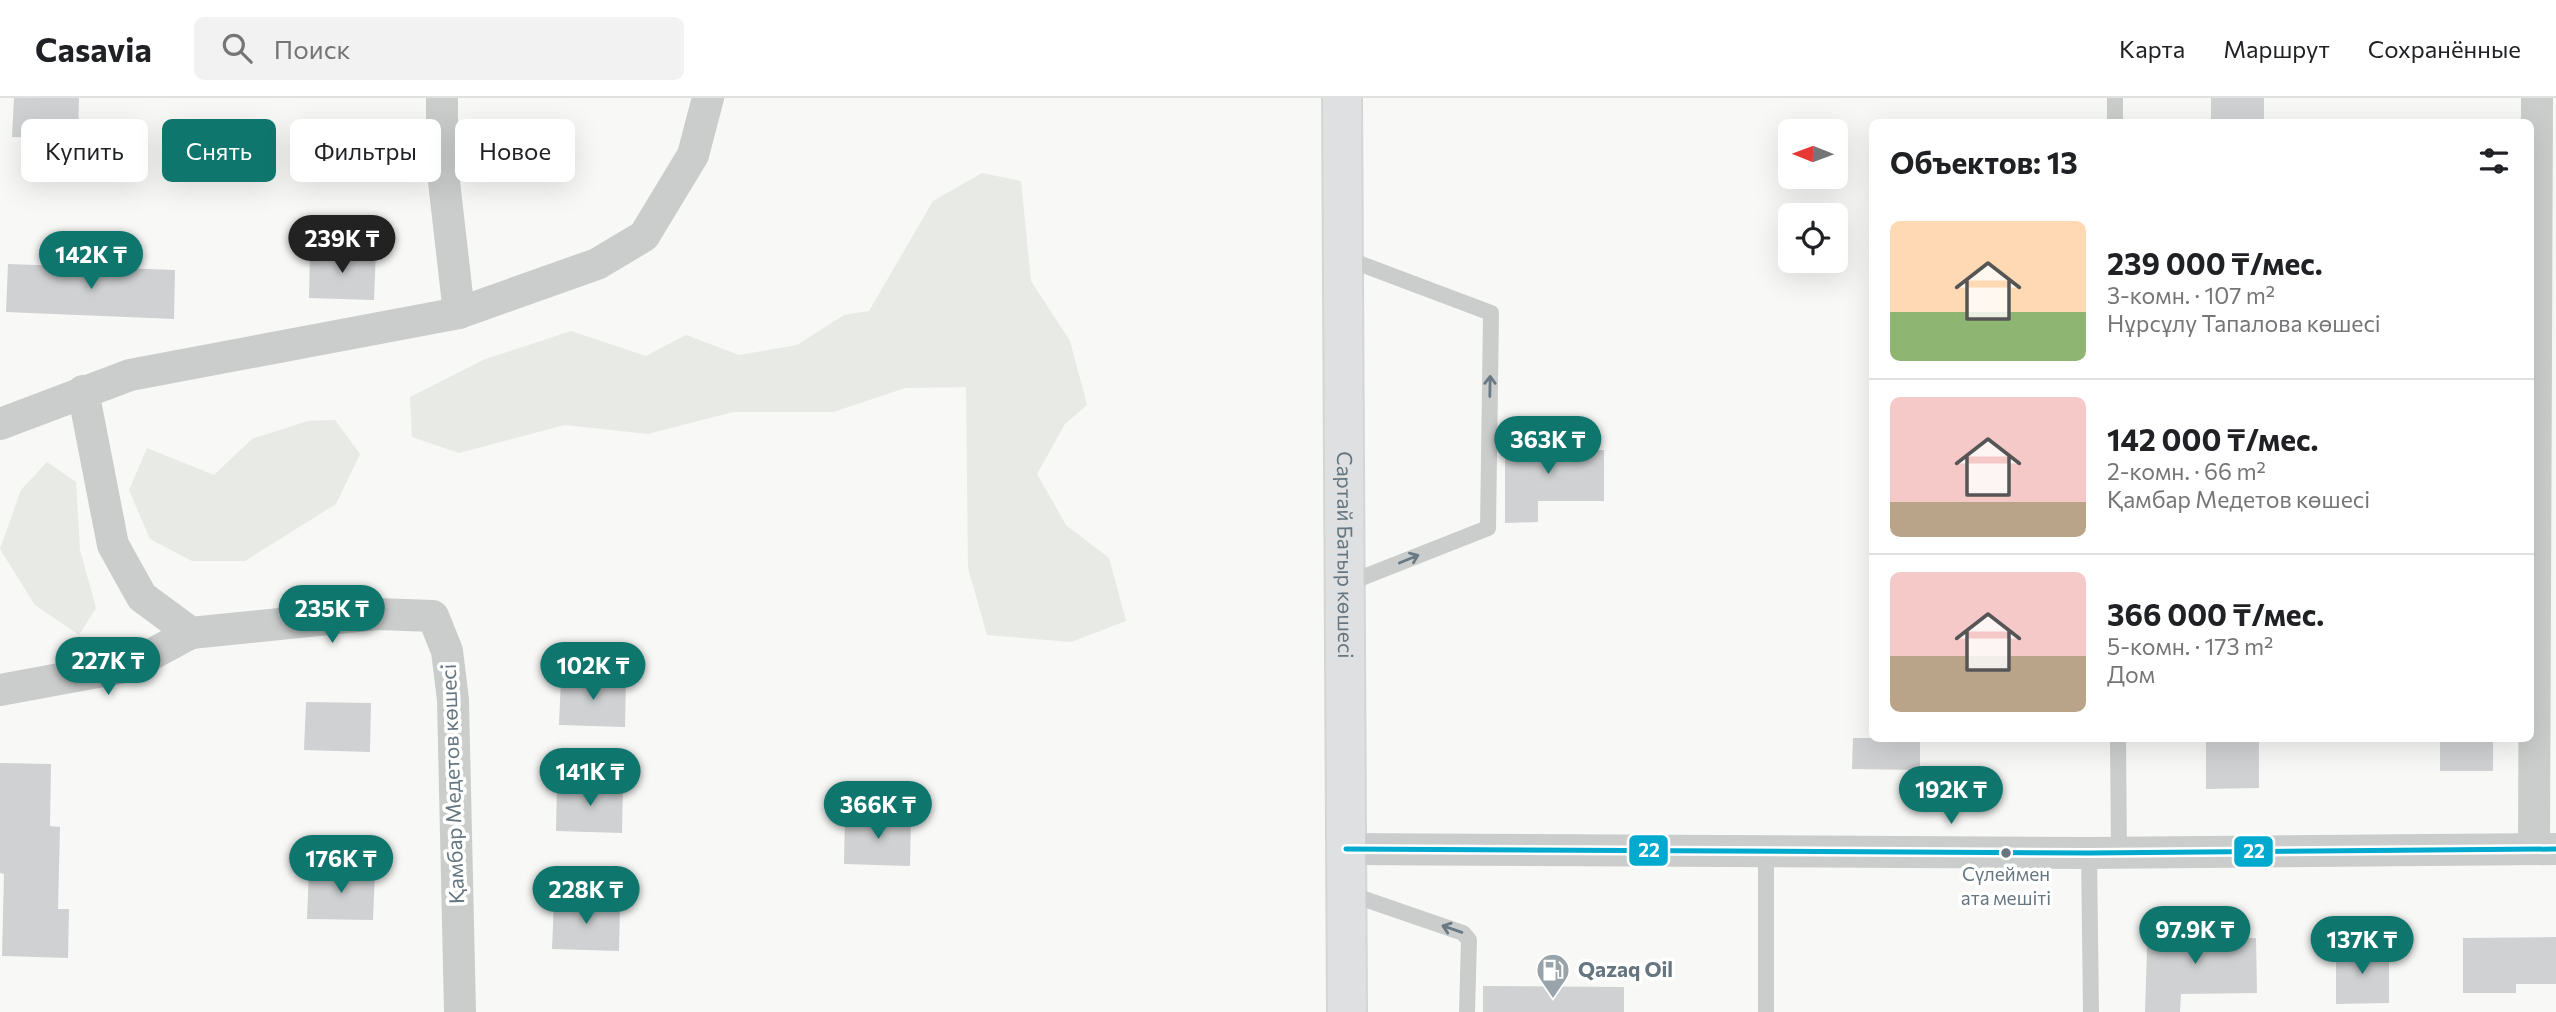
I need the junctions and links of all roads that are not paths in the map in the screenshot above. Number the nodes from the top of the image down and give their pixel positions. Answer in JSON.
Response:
{"nodes":[{"id":1,"x":442,"y":98,"type":"edge"},
{"id":2,"x":708,"y":98,"type":"edge"},
{"id":3,"x":1342,"y":98,"type":"edge"},
{"id":4,"x":2115,"y":98,"type":"edge"},
{"id":5,"x":2537,"y":98,"type":"edge"},
{"id":6,"x":2115,"y":119,"type":"edge"},
{"id":7,"x":1345,"y":258,"type":"junction"},
{"id":8,"x":459,"y":313,"type":"junction"},
{"id":9,"x":83,"y":391,"type":"junction"},
{"id":10,"x":0,"y":424,"type":"edge"},
{"id":11,"x":1346,"y":584,"type":"junction"},
{"id":12,"x":191,"y":633,"type":"junction"},
{"id":13,"x":0,"y":690,"type":"edge"},
{"id":14,"x":2118,"y":742,"type":"edge"},
{"id":15,"x":1346,"y":849,"type":"junction"},
{"id":16,"x":2545,"y":849,"type":"edge"},
{"id":17,"x":1766,"y":851,"type":"junction"},
{"id":18,"x":2104,"y":852,"type":"junction"},
{"id":19,"x":1346,"y":893,"type":"junction"},
{"id":20,"x":460,"y":1012,"type":"edge"},
{"id":21,"x":1347,"y":1012,"type":"edge"},
{"id":22,"x":1467,"y":1012,"type":"edge"},
{"id":23,"x":1766,"y":1012,"type":"edge"},
{"id":24,"x":2091,"y":1012,"type":"edge"}],
"edges":[{"from":1,"to":8,"type":"street"},
{"from":2,"to":8,"type":"street"},
{"from":3,"to":7,"type":"highway","name":"Сартай Батыр көшесі"},
{"from":4,"to":6,"type":"lane"},
{"from":5,"to":16,"type":"street"},
{"from":7,"to":11,"type":"highway","name":"Сартай Батыр көшесі"},
{"from":11,"to":7,"type":"lane","one_way":true},
{"from":8,"to":9,"type":"street"},
{"from":9,"to":10,"type":"street"},
{"from":9,"to":12,"type":"street"},
{"from":11,"to":15,"type":"highway","name":"Сартай Батыр көшесі"},
{"from":12,"to":13,"type":"street"},
{"from":12,"to":20,"type":"street","name":"Қамбар Медетов көшесі"},
{"from":14,"to":18,"type":"lane"},
{"from":15,"to":17,"type":"street"},
{"from":15,"to":19,"type":"highway","name":"Сартай Батыр көшесі"},
{"from":16,"to":18,"type":"street"},
{"from":17,"to":18,"type":"street"},
{"from":17,"to":23,"type":"lane"},
{"from":18,"to":24,"type":"lane"},
{"from":19,"to":21,"type":"highway","name":"Сартай Батыр көшесі"},
{"from":22,"to":19,"type":"lane","one_way":true}]}
